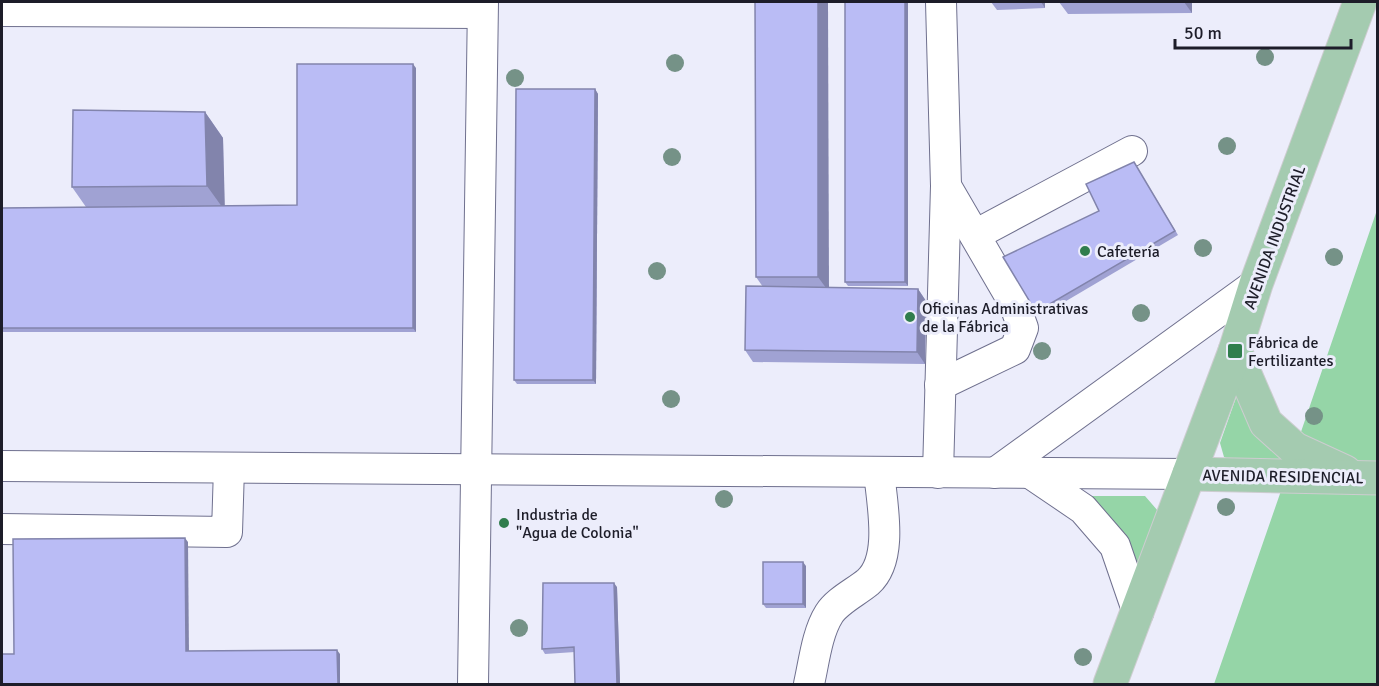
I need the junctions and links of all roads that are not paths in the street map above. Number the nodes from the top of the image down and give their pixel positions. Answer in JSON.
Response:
{"nodes":[{"id":1,"x":941,"y":2,"type":"edge"},
{"id":2,"x":1360,"y":2,"type":"edge"},
{"id":3,"x":483,"y":7,"type":"edge"},
{"id":4,"x":2,"y":11,"type":"edge"},
{"id":5,"x":1132,"y":151,"type":"dead end"},
{"id":6,"x":946,"y":186,"type":"junction"},
{"id":7,"x":975,"y":236,"type":"junction"},
{"id":8,"x":1256,"y":284,"type":"junction"},
{"id":9,"x":1235,"y":351,"type":"junction"},
{"id":10,"x":940,"y":385,"type":"junction"},
{"id":11,"x":2,"y":466,"type":"edge"},
{"id":12,"x":229,"y":468,"type":"junction"},
{"id":13,"x":476,"y":469,"type":"junction"},
{"id":14,"x":879,"y":472,"type":"junction"},
{"id":15,"x":938,"y":473,"type":"junction"},
{"id":16,"x":995,"y":473,"type":"junction"},
{"id":17,"x":1030,"y":473,"type":"junction"},
{"id":18,"x":1189,"y":474,"type":"junction"},
{"id":19,"x":1368,"y":478,"type":"edge"},
{"id":20,"x":2,"y":529,"type":"edge"},
{"id":21,"x":1138,"y":613,"type":"junction"},
{"id":22,"x":473,"y":684,"type":"edge"},
{"id":23,"x":808,"y":684,"type":"edge"},
{"id":24,"x":1110,"y":684,"type":"edge"}],
"edges":[{"from":1,"to":6,"type":"lane"},
{"from":2,"to":8,"type":"main road","name":"AVENIDA INDUSTRIAL"},
{"from":3,"to":4,"type":"lane"},
{"from":3,"to":13,"type":"lane"},
{"from":5,"to":7,"type":"lane"},
{"from":6,"to":7,"type":"lane"},
{"from":6,"to":10,"type":"lane"},
{"from":7,"to":10,"type":"lane"},
{"from":8,"to":9,"type":"main road","name":"AVENIDA INDUSTRIAL"},
{"from":8,"to":16,"type":"lane"},
{"from":9,"to":18,"type":"main road","name":"AVENIDA INDUSTRIAL"},
{"from":9,"to":19,"type":"main road"},
{"from":10,"to":15,"type":"lane"},
{"from":11,"to":12,"type":"lane"},
{"from":12,"to":13,"type":"lane"},
{"from":12,"to":20,"type":"lane"},
{"from":13,"to":14,"type":"lane"},
{"from":13,"to":22,"type":"lane"},
{"from":14,"to":15,"type":"lane"},
{"from":14,"to":23,"type":"lane"},
{"from":15,"to":16,"type":"lane"},
{"from":16,"to":17,"type":"lane"},
{"from":17,"to":18,"type":"lane"},
{"from":17,"to":21,"type":"lane"},
{"from":18,"to":19,"type":"main road","name":"AVENIDA RESIDENCIAL"},
{"from":18,"to":21,"type":"main road","name":"AVENIDA INDUSTRIAL"},
{"from":21,"to":24,"type":"main road","name":"AVENIDA INDUSTRIAL"}]}
